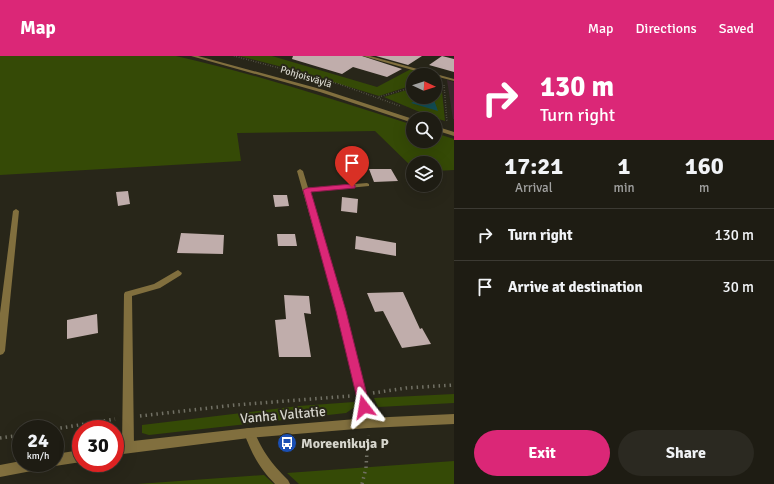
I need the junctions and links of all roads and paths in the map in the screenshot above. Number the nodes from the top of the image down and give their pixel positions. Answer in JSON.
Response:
{"nodes":[{"id":1,"x":193,"y":56,"type":"edge"},
{"id":2,"x":365,"y":56,"type":"edge"},
{"id":3,"x":443,"y":77,"type":"junction"},
{"id":4,"x":454,"y":80,"type":"edge"},
{"id":5,"x":406,"y":89,"type":"edge"},
{"id":6,"x":379,"y":97,"type":"dead end"},
{"id":7,"x":406,"y":119,"type":"edge"},
{"id":8,"x":448,"y":123,"type":"dead end"},
{"id":9,"x":442,"y":130,"type":"edge"},
{"id":10,"x":454,"y":134,"type":"edge"},
{"id":11,"x":300,"y":170,"type":"dead end"},
{"id":12,"x":367,"y":185,"type":"dead end"},
{"id":13,"x":307,"y":190,"type":"junction"},
{"id":14,"x":16,"y":211,"type":"dead end"},
{"id":15,"x":178,"y":273,"type":"dead end"},
{"id":16,"x":0,"y":351,"type":"edge"},
{"id":17,"x":454,"y":385,"type":"edge"},
{"id":18,"x":361,"y":395,"type":"junction"},
{"id":19,"x":128,"y":417,"type":"junction"},
{"id":20,"x":454,"y":419,"type":"edge"},
{"id":21,"x":368,"y":423,"type":"junction"},
{"id":22,"x":64,"y":428,"type":"edge"},
{"id":23,"x":249,"y":433,"type":"junction"},
{"id":24,"x":12,"y":436,"type":"edge"},
{"id":25,"x":0,"y":438,"type":"edge"},
{"id":26,"x":128,"y":447,"type":"junction"},
{"id":27,"x":124,"y":448,"type":"edge"},
{"id":28,"x":12,"y":469,"type":"edge"},
{"id":29,"x":0,"y":471,"type":"edge"},
{"id":30,"x":284,"y":484,"type":"edge"},
{"id":31,"x":362,"y":484,"type":"edge"}],
"edges":[{"from":1,"to":7,"type":"street","name":"Pohjoisväylä"},
{"from":2,"to":3,"type":"street"},
{"from":3,"to":4,"type":"street"},
{"from":3,"to":8,"type":"path"},
{"from":5,"to":6,"type":"path"},
{"from":9,"to":10,"type":"street"},
{"from":11,"to":13,"type":"street"},
{"from":12,"to":13,"type":"street"},
{"from":13,"to":18,"type":"street"},
{"from":14,"to":16,"type":"street"},
{"from":15,"to":19,"type":"street"},
{"from":17,"to":18,"type":"path"},
{"from":18,"to":19,"type":"path"},
{"from":18,"to":21,"type":"street"},
{"from":19,"to":22,"type":"path"},
{"from":19,"to":26,"type":"street"},
{"from":20,"to":21,"type":"street","name":"Vanha Valtatie"},
{"from":21,"to":23,"type":"street","name":"Vanha Valtatie"},
{"from":21,"to":31,"type":"path"},
{"from":23,"to":26,"type":"street","name":"Vanha Valtatie"},
{"from":23,"to":30,"type":"street"},
{"from":24,"to":25,"type":"path"},
{"from":26,"to":27,"type":"street","name":"Vanha Valtatie"},
{"from":28,"to":29,"type":"street"}]}
